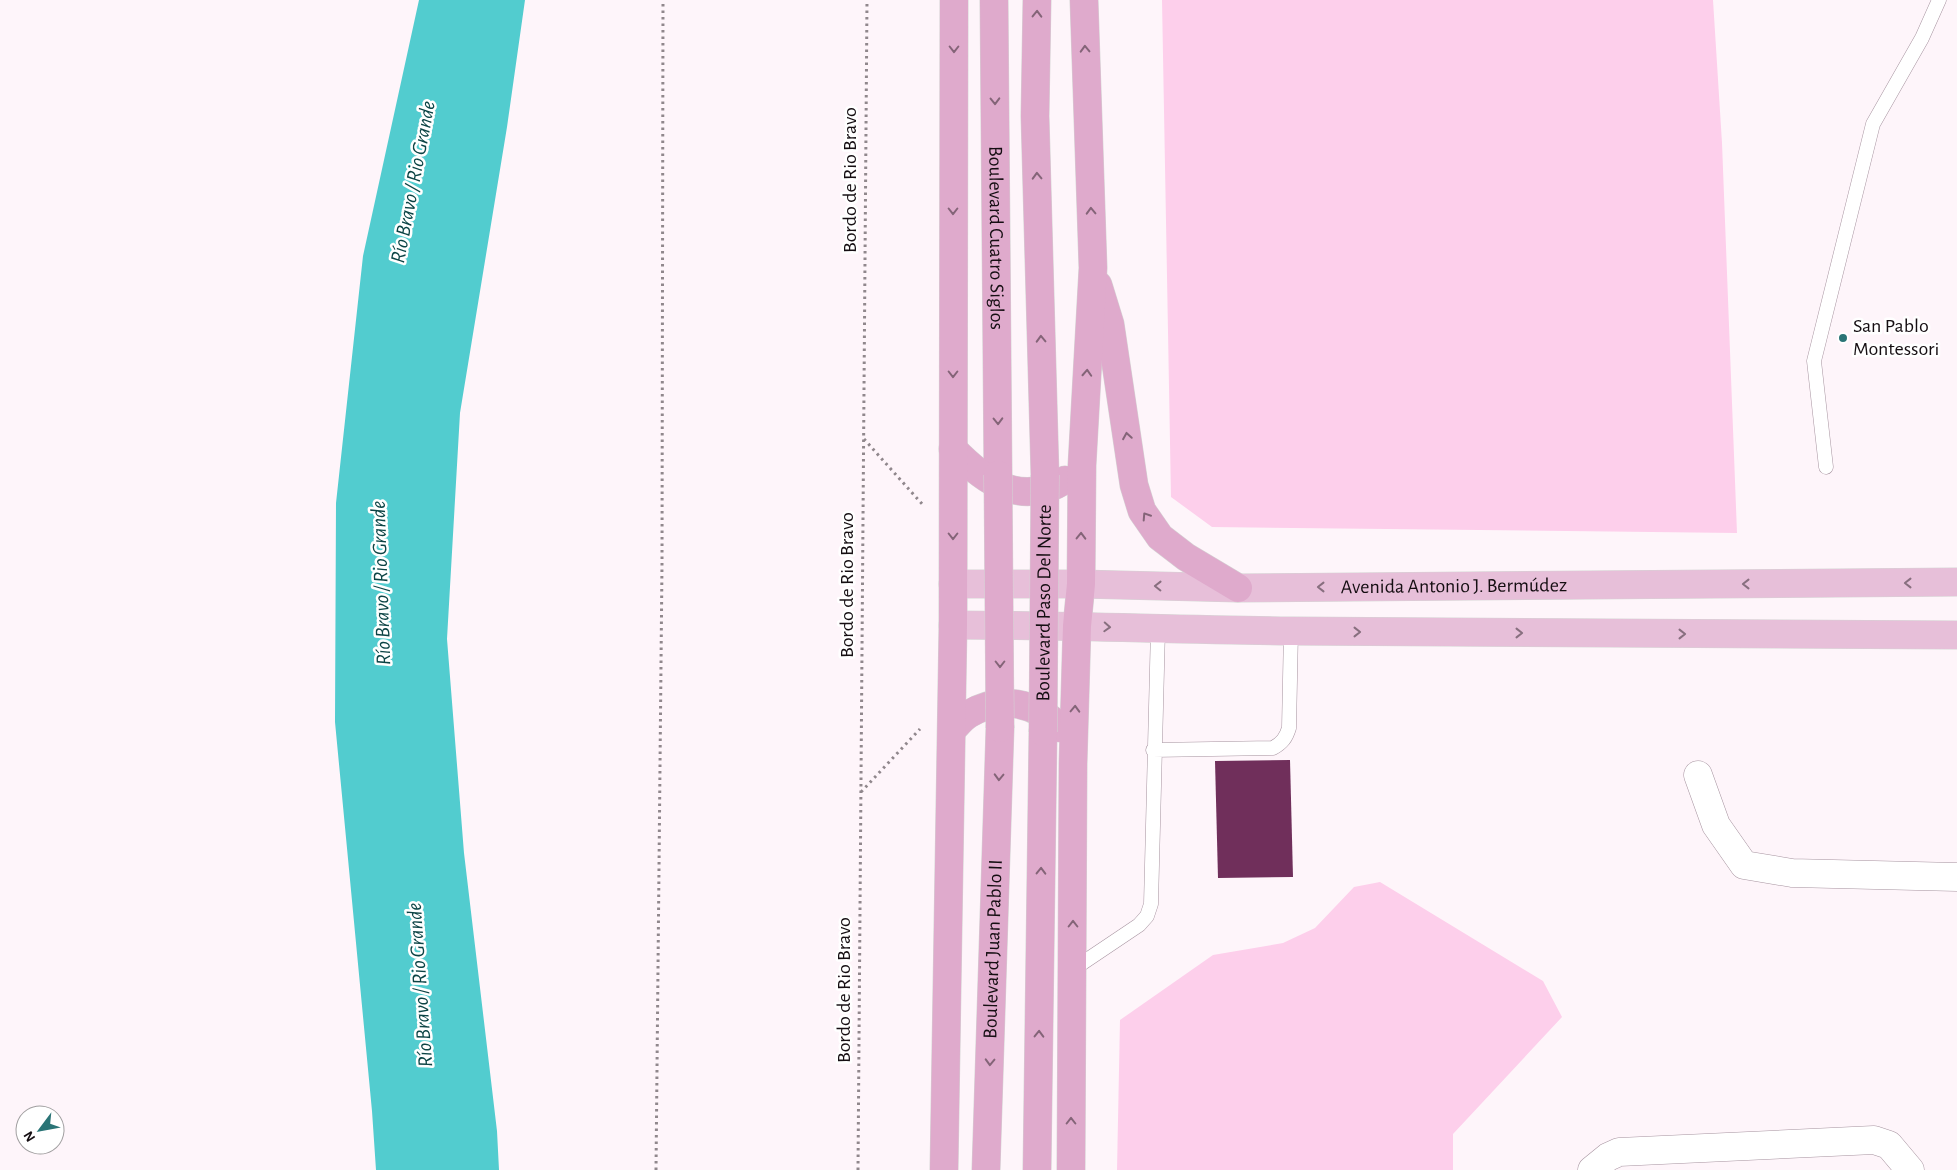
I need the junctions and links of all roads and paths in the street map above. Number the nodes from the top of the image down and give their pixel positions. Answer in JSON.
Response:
{"nodes":[{"id":1,"x":663,"y":0,"type":"edge"},
{"id":2,"x":866,"y":0,"type":"edge"},
{"id":3,"x":954,"y":0,"type":"edge"},
{"id":4,"x":994,"y":0,"type":"edge"},
{"id":5,"x":1037,"y":0,"type":"edge"},
{"id":6,"x":1084,"y":0,"type":"edge"},
{"id":7,"x":1939,"y":0,"type":"edge"},
{"id":8,"x":1093,"y":268,"type":"junction"},
{"id":9,"x":863,"y":438,"type":"junction"},
{"id":10,"x":953,"y":449,"type":"junction"},
{"id":11,"x":1082,"y":464,"type":"junction"},
{"id":12,"x":1826,"y":467,"type":"dead end"},
{"id":13,"x":1045,"y":475,"type":"joint"},
{"id":14,"x":953,"y":538,"type":"junction"},
{"id":15,"x":1957,"y":582,"type":"edge"},
{"id":16,"x":953,"y":584,"type":"junction"},
{"id":17,"x":1081,"y":584,"type":"junction"},
{"id":18,"x":1238,"y":588,"type":"junction"},
{"id":19,"x":953,"y":624,"type":"junction"},
{"id":20,"x":1078,"y":626,"type":"junction"},
{"id":21,"x":1158,"y":629,"type":"junction"},
{"id":22,"x":1291,"y":631,"type":"junction"},
{"id":23,"x":1957,"y":635,"type":"edge"},
{"id":24,"x":952,"y":696,"type":"junction"},
{"id":25,"x":1000,"y":728,"type":"joint"},
{"id":26,"x":952,"y":730,"type":"junction"},
{"id":27,"x":1154,"y":750,"type":"junction"},
{"id":28,"x":1074,"y":753,"type":"junction"},
{"id":29,"x":1698,"y":775,"type":"dead end"},
{"id":30,"x":861,"y":793,"type":"junction"},
{"id":31,"x":1957,"y":877,"type":"edge"},
{"id":32,"x":1072,"y":970,"type":"junction"},
{"id":33,"x":656,"y":1170,"type":"edge"},
{"id":34,"x":858,"y":1170,"type":"edge"},
{"id":35,"x":944,"y":1170,"type":"edge"},
{"id":36,"x":986,"y":1170,"type":"edge"},
{"id":37,"x":1037,"y":1170,"type":"edge"},
{"id":38,"x":1071,"y":1170,"type":"edge"},
{"id":39,"x":1592,"y":1170,"type":"edge"},
{"id":40,"x":1910,"y":1170,"type":"edge"}],
"edges":[{"from":1,"to":33,"type":"path"},
{"from":2,"to":9,"type":"path","name":"Bordo de Rio Bravo"},
{"from":3,"to":10,"type":"highway","one_way":true},
{"from":4,"to":25,"type":"highway","name":"Boulevard Cuatro Siglos","one_way":true,"bridge":true},
{"from":13,"to":5,"type":"highway","name":"Boulevard Cuatro Siglos","one_way":true},
{"from":8,"to":6,"type":"highway","one_way":true},
{"from":7,"to":12,"type":"lane"},
{"from":11,"to":8,"type":"highway","one_way":true},
{"from":18,"to":8,"type":"highway","one_way":true},
{"from":9,"to":14,"type":"path"},
{"from":9,"to":30,"type":"path","name":"Bordo de Rio Bravo"},
{"from":10,"to":11,"type":"highway"},
{"from":10,"to":14,"type":"highway","one_way":true},
{"from":17,"to":11,"type":"highway","one_way":true},
{"from":37,"to":13,"type":"highway","name":"Boulevard Paso Del Norte","one_way":true,"bridge":true},
{"from":14,"to":16,"type":"highway"},
{"from":15,"to":18,"type":"main road","name":"Avenida Antonio J. Bermúdez","one_way":true},
{"from":16,"to":17,"type":"main road","name":"Avenida Antonio J. Bermúdez"},
{"from":16,"to":19,"type":"highway"},
{"from":18,"to":17,"type":"main road","name":"Avenida Antonio J. Bermúdez","one_way":true},
{"from":17,"to":20,"type":"highway"},
{"from":19,"to":20,"type":"main road"},
{"from":19,"to":24,"type":"highway"},
{"from":20,"to":21,"type":"main road","one_way":true},
{"from":28,"to":20,"type":"highway","one_way":true},
{"from":21,"to":22,"type":"main road"},
{"from":21,"to":27,"type":"lane"},
{"from":22,"to":23,"type":"main road","one_way":true},
{"from":22,"to":27,"type":"lane"},
{"from":24,"to":26,"type":"highway"},
{"from":24,"to":30,"type":"path"},
{"from":25,"to":36,"type":"highway","name":"Boulevard Juan Pablo II","one_way":true},
{"from":26,"to":28,"type":"highway"},
{"from":26,"to":35,"type":"highway"},
{"from":27,"to":32,"type":"lane"},
{"from":32,"to":28,"type":"highway","one_way":true},
{"from":29,"to":31,"type":"street"},
{"from":30,"to":34,"type":"path","name":"Bordo de Rio Bravo"},
{"from":38,"to":32,"type":"highway","one_way":true},
{"from":39,"to":40,"type":"street"}]}
